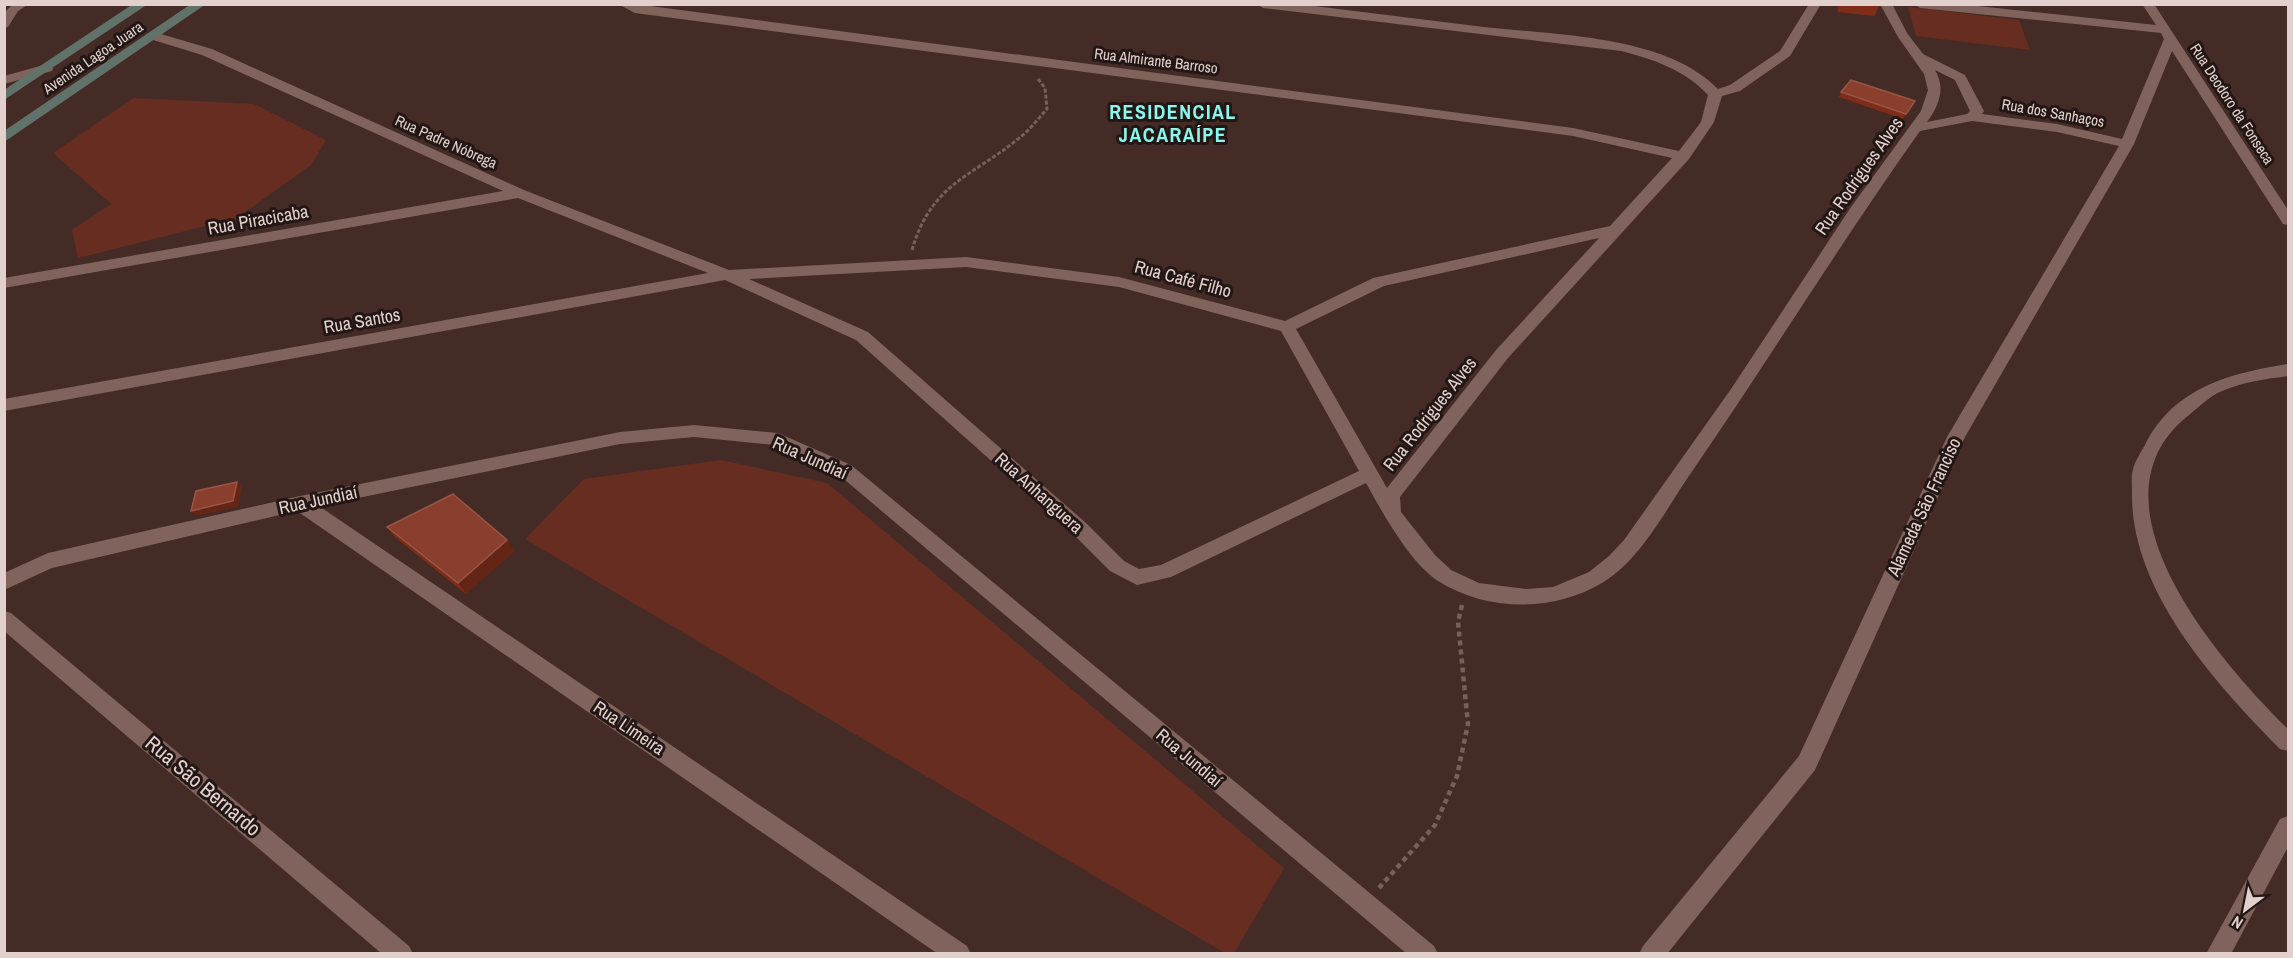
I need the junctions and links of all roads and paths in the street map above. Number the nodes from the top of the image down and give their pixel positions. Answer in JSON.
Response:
{"nodes":[{"id":1,"x":142,"y":4,"type":"edge"},
{"id":2,"x":200,"y":4,"type":"edge"},
{"id":3,"x":624,"y":4,"type":"edge"},
{"id":4,"x":1263,"y":4,"type":"edge"},
{"id":5,"x":1815,"y":4,"type":"edge"},
{"id":6,"x":1886,"y":4,"type":"edge"},
{"id":7,"x":1920,"y":4,"type":"edge"},
{"id":8,"x":2148,"y":4,"type":"edge"},
{"id":9,"x":13,"y":8,"type":"edge"},
{"id":10,"x":4,"y":24,"type":"edge"},
{"id":11,"x":2168,"y":35,"type":"junction"},
{"id":12,"x":154,"y":36,"type":"junction"},
{"id":13,"x":1920,"y":57,"type":"junction"},
{"id":14,"x":1025,"y":61,"type":"junction"},
{"id":15,"x":47,"y":68,"type":"junction"},
{"id":16,"x":4,"y":80,"type":"edge"},
{"id":17,"x":1715,"y":94,"type":"junction"},
{"id":18,"x":4,"y":96,"type":"edge"},
{"id":19,"x":1972,"y":117,"type":"junction"},
{"id":20,"x":1916,"y":128,"type":"junction"},
{"id":21,"x":4,"y":138,"type":"edge"},
{"id":22,"x":2127,"y":144,"type":"junction"},
{"id":23,"x":1684,"y":156,"type":"junction"},
{"id":24,"x":519,"y":193,"type":"junction"},
{"id":25,"x":2289,"y":220,"type":"edge"},
{"id":26,"x":1613,"y":230,"type":"junction"},
{"id":27,"x":907,"y":265,"type":"junction"},
{"id":28,"x":726,"y":275,"type":"junction"},
{"id":29,"x":4,"y":283,"type":"edge"},
{"id":30,"x":1287,"y":327,"type":"junction"},
{"id":31,"x":2289,"y":370,"type":"edge"},
{"id":32,"x":4,"y":405,"type":"edge"},
{"id":33,"x":1369,"y":474,"type":"junction"},
{"id":34,"x":300,"y":503,"type":"junction"},
{"id":35,"x":1392,"y":514,"type":"junction"},
{"id":36,"x":4,"y":582,"type":"edge"},
{"id":37,"x":1466,"y":587,"type":"junction"},
{"id":38,"x":4,"y":619,"type":"edge"},
{"id":39,"x":2289,"y":742,"type":"edge"},
{"id":40,"x":2289,"y":826,"type":"edge"},
{"id":41,"x":1365,"y":904,"type":"junction"},
{"id":42,"x":401,"y":954,"type":"edge"},
{"id":43,"x":958,"y":954,"type":"edge"},
{"id":44,"x":1426,"y":954,"type":"edge"},
{"id":45,"x":1651,"y":954,"type":"edge"},
{"id":46,"x":2218,"y":954,"type":"edge"}],
"edges":[{"from":1,"to":15,"type":"main road","name":"Avenida Lagoa Juara"},
{"from":2,"to":12,"type":"main road","name":"Avenida Lagoa Juara"},
{"from":3,"to":14,"type":"street","name":"Rua Almirante Barroso"},
{"from":4,"to":17,"type":"street"},
{"from":5,"to":17,"type":"street"},
{"from":6,"to":13,"type":"street","name":"Rua Rodrigues Alves"},
{"from":7,"to":11,"type":"street"},
{"from":8,"to":11,"type":"street","name":"Rua Deodoro da Fonseca"},
{"from":9,"to":10,"type":"street"},
{"from":11,"to":22,"type":"street","name":"Alameda São Franciso"},
{"from":11,"to":25,"type":"street","name":"Rua Deodoro da Fonseca"},
{"from":12,"to":21,"type":"main road","name":"Avenida Lagoa Juara"},
{"from":12,"to":24,"type":"street","name":"Rua Padre Nóbrega"},
{"from":13,"to":19,"type":"street","name":"Rua dos Sanhaços"},
{"from":13,"to":20,"type":"street","name":"Rua Rodrigues Alves"},
{"from":14,"to":23,"type":"street","name":"Rua Almirante Barroso"},
{"from":14,"to":27,"type":"path"},
{"from":15,"to":16,"type":"street"},
{"from":15,"to":18,"type":"main road","name":"Avenida Lagoa Juara"},
{"from":17,"to":23,"type":"street","name":"Rua Rodrigues Alves"},
{"from":19,"to":20,"type":"street","name":"Rua dos Sanhaços"},
{"from":19,"to":22,"type":"street","name":"Rua dos Sanhaços"},
{"from":20,"to":37,"type":"street","name":"Rua Rodrigues Alves"},
{"from":22,"to":45,"type":"street","name":"Alameda São Franciso"},
{"from":23,"to":26,"type":"street","name":"Rua Rodrigues Alves"},
{"from":24,"to":28,"type":"street","name":"Rua Padre Nóbrega"},
{"from":24,"to":29,"type":"street","name":"Rua Piracicaba"},
{"from":26,"to":30,"type":"street"},
{"from":26,"to":35,"type":"street","name":"Rua Rodrigues Alves"},
{"from":27,"to":28,"type":"street","name":"Rua Café Filho"},
{"from":27,"to":30,"type":"street","name":"Rua Café Filho"},
{"from":28,"to":32,"type":"street","name":"Rua Santos"},
{"from":28,"to":33,"type":"street","name":"Rua Anhanguera"},
{"from":30,"to":33,"type":"street"},
{"from":31,"to":39,"type":"street"},
{"from":33,"to":35,"type":"street"},
{"from":34,"to":36,"type":"street","name":"Rua Jundiaí"},
{"from":34,"to":41,"type":"street","name":"Rua Jundiaí"},
{"from":34,"to":43,"type":"street","name":"Rua Limeira"},
{"from":35,"to":37,"type":"street","name":"Rua Rodrigues Alves"},
{"from":37,"to":41,"type":"path"},
{"from":38,"to":42,"type":"street","name":"Rua São Bernardo"},
{"from":40,"to":46,"type":"street"},
{"from":41,"to":44,"type":"street","name":"Rua Jundiaí"}]}
